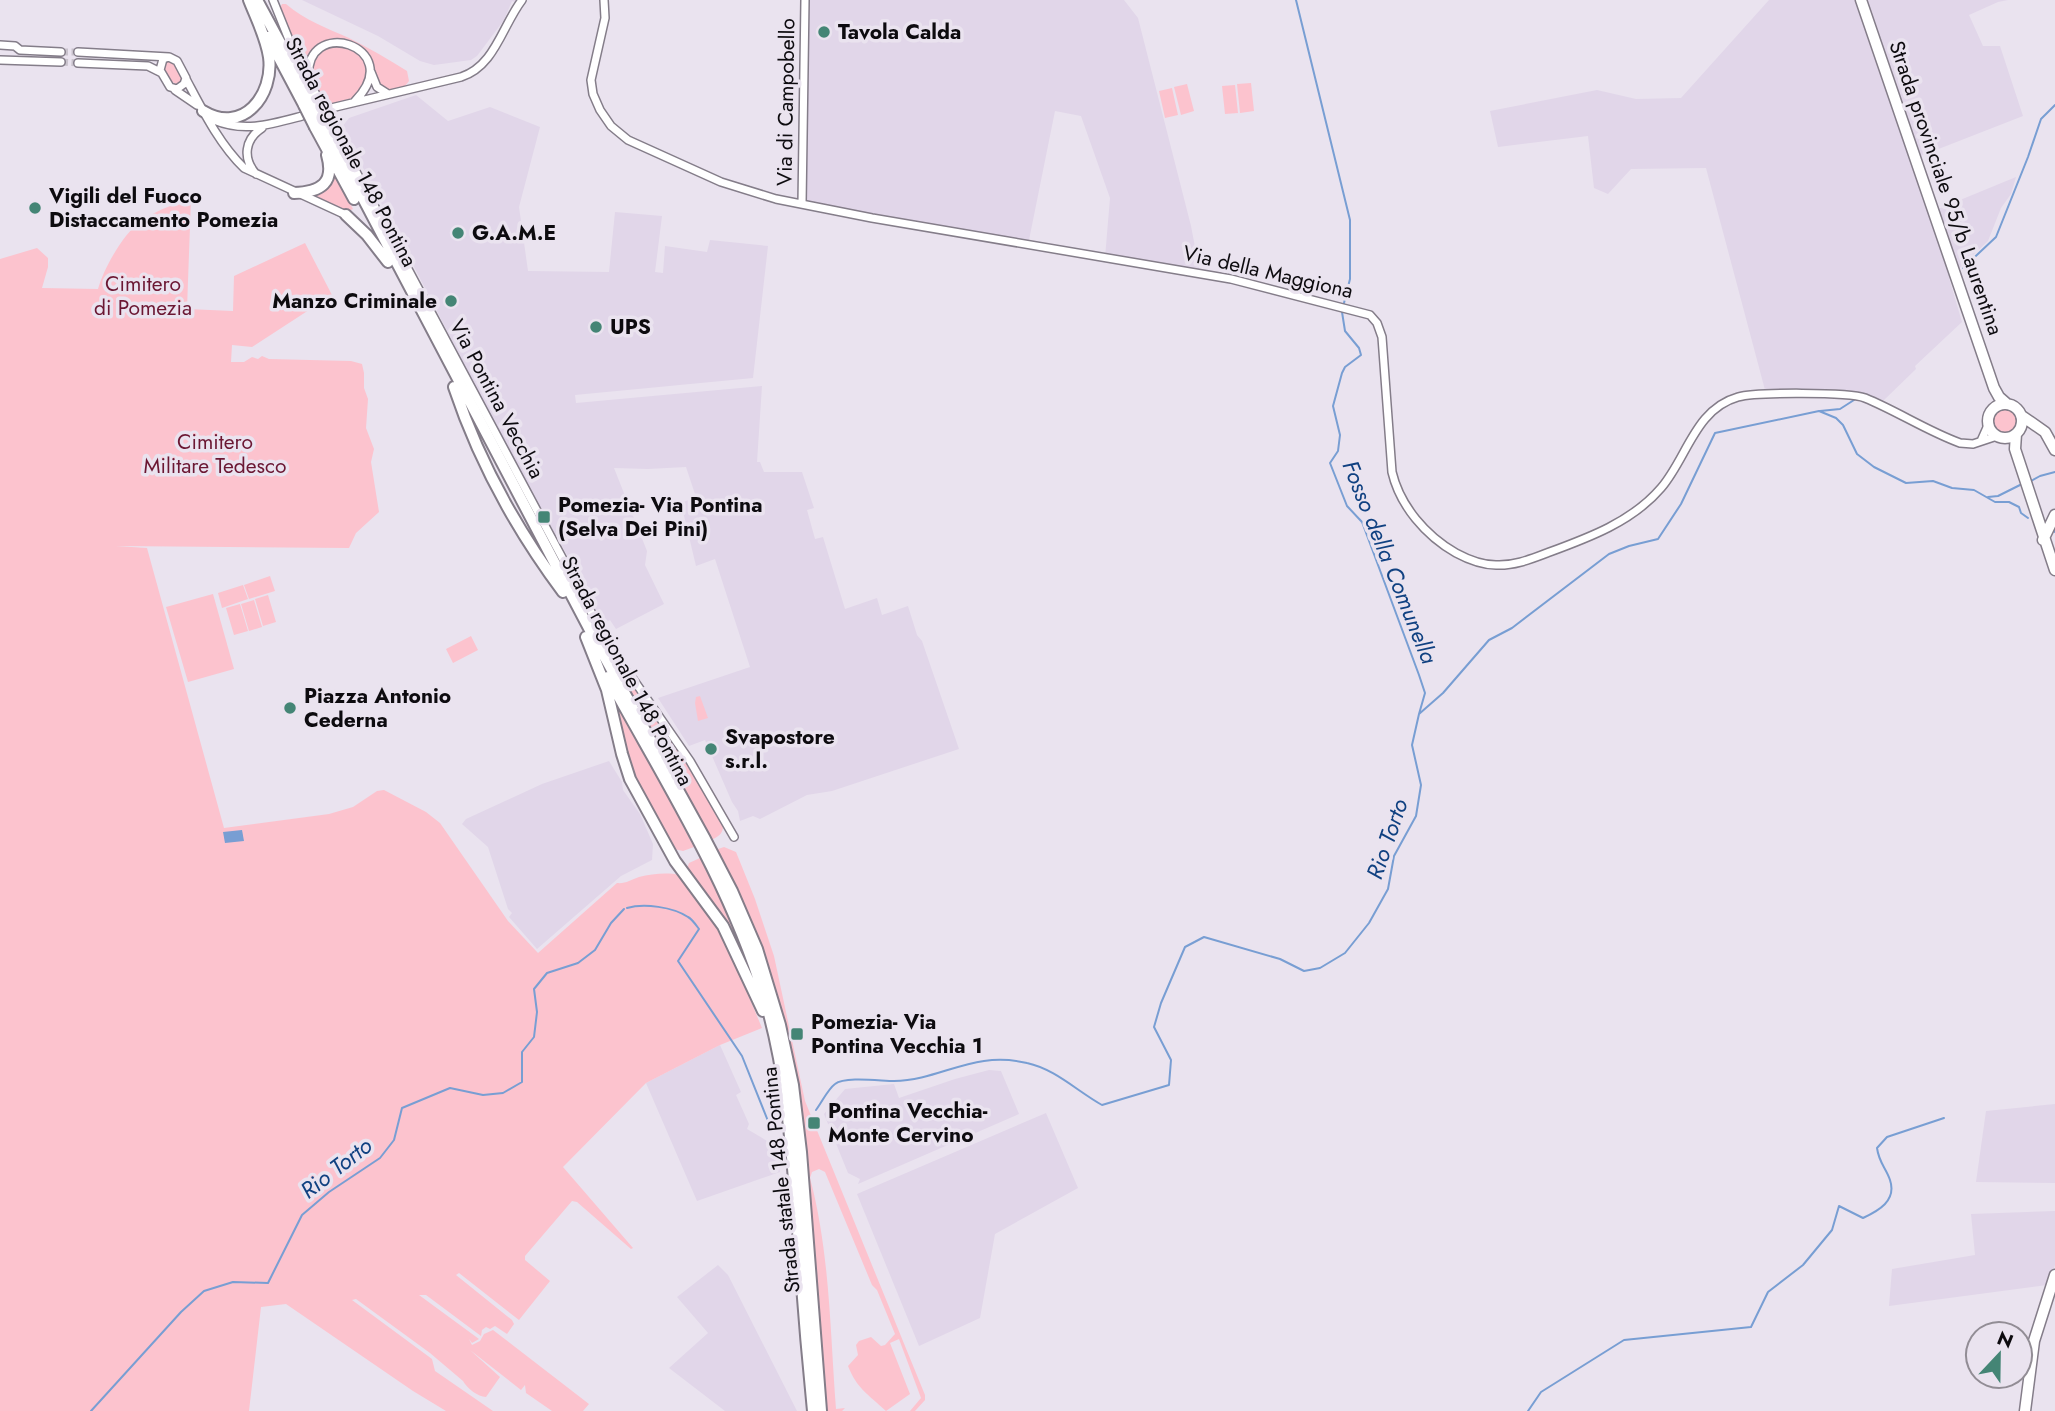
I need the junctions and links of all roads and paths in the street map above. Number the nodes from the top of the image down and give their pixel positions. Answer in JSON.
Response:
{"nodes":[{"id":1,"x":249,"y":0,"type":"edge"},
{"id":2,"x":257,"y":0,"type":"edge"},
{"id":3,"x":273,"y":0,"type":"edge"},
{"id":4,"x":522,"y":0,"type":"edge"},
{"id":5,"x":604,"y":0,"type":"edge"},
{"id":6,"x":806,"y":0,"type":"edge"},
{"id":7,"x":1861,"y":0,"type":"edge"},
{"id":8,"x":0,"y":45,"type":"edge"},
{"id":9,"x":20,"y":50,"type":"junction"},
{"id":10,"x":61,"y":52,"type":"tunnel mouth"},
{"id":11,"x":78,"y":52,"type":"tunnel mouth"},
{"id":12,"x":169,"y":57,"type":"junction"},
{"id":13,"x":0,"y":60,"type":"edge"},
{"id":14,"x":17,"y":61,"type":"junction"},
{"id":15,"x":61,"y":62,"type":"tunnel mouth"},
{"id":16,"x":78,"y":63,"type":"tunnel mouth"},
{"id":17,"x":370,"y":71,"type":"junction"},
{"id":18,"x":160,"y":72,"type":"junction"},
{"id":19,"x":186,"y":79,"type":"junction"},
{"id":20,"x":309,"y":81,"type":"junction"},
{"id":21,"x":175,"y":90,"type":"junction"},
{"id":22,"x":388,"y":94,"type":"junction"},
{"id":23,"x":353,"y":102,"type":"junction"},
{"id":24,"x":309,"y":106,"type":"junction"},
{"id":25,"x":327,"y":109,"type":"dead end"},
{"id":26,"x":203,"y":111,"type":"junction"},
{"id":27,"x":267,"y":125,"type":"junction"},
{"id":28,"x":322,"y":127,"type":"junction"},
{"id":29,"x":343,"y":148,"type":"junction"},
{"id":30,"x":262,"y":178,"type":"junction"},
{"id":31,"x":294,"y":193,"type":"junction"},
{"id":32,"x":362,"y":198,"type":"junction"},
{"id":33,"x":802,"y":204,"type":"junction"},
{"id":34,"x":346,"y":215,"type":"joint"},
{"id":35,"x":388,"y":262,"type":"junction"},
{"id":36,"x":1994,"y":388,"type":"junction"},
{"id":37,"x":2007,"y":404,"type":"junction"},
{"id":38,"x":1993,"y":409,"type":"junction"},
{"id":39,"x":1989,"y":423,"type":"junction"},
{"id":40,"x":2020,"y":426,"type":"junction"},
{"id":41,"x":1999,"y":436,"type":"junction"},
{"id":42,"x":1980,"y":442,"type":"junction"},
{"id":43,"x":2015,"y":449,"type":"junction"},
{"id":44,"x":2055,"y":450,"type":"edge"},
{"id":45,"x":2055,"y":515,"type":"edge"},
{"id":46,"x":2043,"y":540,"type":"junction"},
{"id":47,"x":2055,"y":570,"type":"edge"},
{"id":48,"x":586,"y":637,"type":"junction"},
{"id":49,"x":734,"y":837,"type":"dead end"},
{"id":50,"x":701,"y":840,"type":"junction"},
{"id":51,"x":753,"y":951,"type":"junction"},
{"id":52,"x":775,"y":1037,"type":"junction"},
{"id":53,"x":791,"y":1110,"type":"junction"},
{"id":54,"x":793,"y":1126,"type":"junction"},
{"id":55,"x":2055,"y":1275,"type":"edge"},
{"id":56,"x":813,"y":1411,"type":"edge"},
{"id":57,"x":821,"y":1411,"type":"edge"},
{"id":58,"x":2025,"y":1411,"type":"edge"}],
"edges":[{"from":1,"to":24,"type":"highway","name":"Strada regionale 148 Pontina"},
{"from":1,"to":26,"type":"highway"},
{"from":2,"to":24,"type":"highway","name":"Strada regionale 148 Pontina"},
{"from":3,"to":20,"type":"street"},
{"from":4,"to":22,"type":"street"},
{"from":5,"to":33,"type":"street","name":"Via della Maggiona"},
{"from":6,"to":33,"type":"street","name":"Via di Campobello"},
{"from":7,"to":36,"type":"main road","name":"Strada provinciale 95/b Laurentina"},
{"from":8,"to":9,"type":"street"},
{"from":9,"to":10,"type":"street"},
{"from":9,"to":14,"type":"street"},
{"from":11,"to":12,"type":"street"},
{"from":12,"to":18,"type":"street"},
{"from":12,"to":19,"type":"street"},
{"from":13,"to":14,"type":"street"},
{"from":14,"to":15,"type":"street"},
{"from":16,"to":18,"type":"street"},
{"from":17,"to":20,"type":"street"},
{"from":17,"to":22,"type":"street"},
{"from":17,"to":23,"type":"street"},
{"from":18,"to":21,"type":"street"},
{"from":19,"to":21,"type":"street"},
{"from":19,"to":26,"type":"street"},
{"from":20,"to":24,"type":"street"},
{"from":21,"to":26,"type":"street"},
{"from":22,"to":23,"type":"street"},
{"from":23,"to":25,"type":"street"},
{"from":24,"to":27,"type":"street"},
{"from":24,"to":28,"type":"highway","name":"Strada regionale 148 Pontina","bridge":true},
{"from":26,"to":27,"type":"street"},
{"from":26,"to":30,"type":"street"},
{"from":27,"to":30,"type":"street"},
{"from":28,"to":29,"type":"street","name":"Via Pontina Vecchia"},
{"from":28,"to":31,"type":"highway"},
{"from":28,"to":32,"type":"highway","name":"Strada regionale 148 Pontina"},
{"from":28,"to":35,"type":"highway","name":"Strada regionale 148 Pontina"},
{"from":29,"to":32,"type":"highway"},
{"from":29,"to":49,"type":"street","name":"Via Pontina Vecchia"},
{"from":30,"to":31,"type":"street"},
{"from":31,"to":34,"type":"street"},
{"from":32,"to":50,"type":"highway","name":"Strada regionale 148 Pontina"},
{"from":33,"to":42,"type":"street","name":"Via della Maggiona"},
{"from":34,"to":35,"type":"highway"},
{"from":35,"to":48,"type":"highway","name":"Strada regionale 148 Pontina"},
{"from":36,"to":37,"type":"main road","name":"Strada provinciale 95/b Laurentina"},
{"from":36,"to":38,"type":"main road","name":"Strada provinciale 95/b Laurentina"},
{"from":37,"to":38,"type":"main road"},
{"from":37,"to":40,"type":"main road","name":"Strada provinciale 95/b Laurentina"},
{"from":38,"to":39,"type":"main road","name":"Strada provinciale 95/b Laurentina"},
{"from":39,"to":41,"type":"main road"},
{"from":39,"to":42,"type":"street"},
{"from":40,"to":41,"type":"main road"},
{"from":40,"to":43,"type":"main road"},
{"from":40,"to":44,"type":"main road","name":"Strada provinciale 95/b Laurentina"},
{"from":41,"to":42,"type":"street","name":"Via della Maggiona"},
{"from":41,"to":43,"type":"main road"},
{"from":43,"to":46,"type":"main road"},
{"from":45,"to":46,"type":"main road"},
{"from":46,"to":47,"type":"main road"},
{"from":48,"to":50,"type":"highway","name":"Strada regionale 148 Pontina"},
{"from":48,"to":52,"type":"highway"},
{"from":50,"to":51,"type":"highway","name":"Strada regionale 148 Pontina"},
{"from":51,"to":52,"type":"highway","name":"Strada statale 148 Pontina"},
{"from":51,"to":53,"type":"highway","name":"Strada statale 148 Pontina"},
{"from":52,"to":53,"type":"highway","name":"Strada statale 148 Pontina"},
{"from":53,"to":54,"type":"highway","name":"Strada statale 148 Pontina"},
{"from":54,"to":56,"type":"highway","name":"Strada statale 148 Pontina"},
{"from":54,"to":57,"type":"highway","name":"Strada statale 148 Pontina"},
{"from":55,"to":58,"type":"main road"}]}
